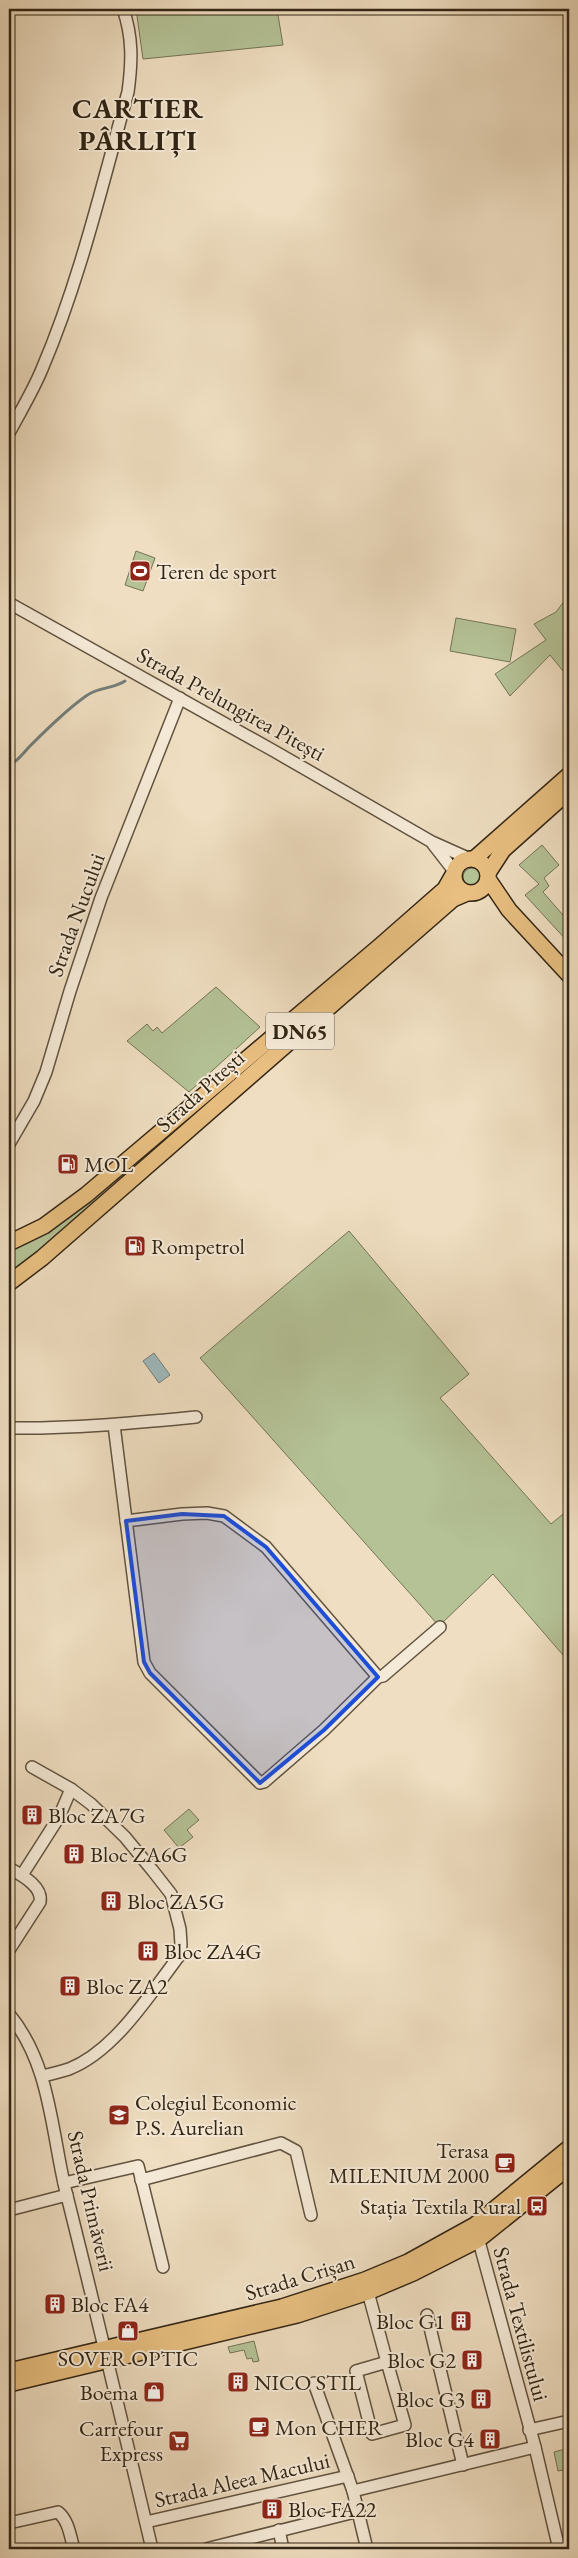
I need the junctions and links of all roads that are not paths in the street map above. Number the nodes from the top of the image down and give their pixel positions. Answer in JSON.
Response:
{"nodes":[{"id":1,"x":123,"y":9,"type":"edge"},
{"id":2,"x":9,"y":434,"type":"edge"},
{"id":3,"x":9,"y":603,"type":"edge"},
{"id":4,"x":180,"y":698,"type":"junction"},
{"id":5,"x":569,"y":775,"type":"edge"},
{"id":6,"x":569,"y":791,"type":"edge"},
{"id":7,"x":432,"y":842,"type":"junction"},
{"id":8,"x":472,"y":859,"type":"junction"},
{"id":9,"x":454,"y":873,"type":"junction"},
{"id":10,"x":488,"y":876,"type":"junction"},
{"id":11,"x":471,"y":893,"type":"junction"},
{"id":12,"x":509,"y":910,"type":"junction"},
{"id":13,"x":569,"y":975,"type":"edge"},
{"id":14,"x":290,"y":1032,"type":"junction"},
{"id":15,"x":9,"y":1144,"type":"edge"},
{"id":16,"x":9,"y":1243,"type":"edge"},
{"id":17,"x":9,"y":1283,"type":"edge"},
{"id":18,"x":196,"y":1417,"type":"dead end"},
{"id":19,"x":114,"y":1426,"type":"junction"},
{"id":20,"x":9,"y":1428,"type":"edge"},
{"id":21,"x":126,"y":1521,"type":"junction"},
{"id":22,"x":440,"y":1627,"type":"dead end"},
{"id":23,"x":378,"y":1677,"type":"junction"},
{"id":24,"x":32,"y":1767,"type":"dead end"},
{"id":25,"x":71,"y":1789,"type":"junction"},
{"id":26,"x":9,"y":1868,"type":"edge"},
{"id":27,"x":22,"y":1875,"type":"junction"},
{"id":28,"x":9,"y":1950,"type":"edge"},
{"id":29,"x":9,"y":2014,"type":"edge"},
{"id":30,"x":42,"y":2076,"type":"junction"},
{"id":31,"x":569,"y":2148,"type":"edge"},
{"id":32,"x":569,"y":2167,"type":"edge"},
{"id":33,"x":141,"y":2180,"type":"junction"},
{"id":34,"x":64,"y":2183,"type":"junction"},
{"id":35,"x":67,"y":2195,"type":"junction"},
{"id":36,"x":9,"y":2210,"type":"edge"},
{"id":37,"x":311,"y":2215,"type":"dead end"},
{"id":38,"x":476,"y":2232,"type":"junction"},
{"id":39,"x":163,"y":2267,"type":"dead end"},
{"id":40,"x":368,"y":2292,"type":"junction"},
{"id":41,"x":428,"y":2315,"type":"dead end"},
{"id":42,"x":107,"y":2355,"type":"junction"},
{"id":43,"x":387,"y":2362,"type":"junction"},
{"id":44,"x":9,"y":2370,"type":"edge"},
{"id":45,"x":314,"y":2383,"type":"dead end"},
{"id":46,"x":9,"y":2384,"type":"edge"},
{"id":47,"x":569,"y":2421,"type":"edge"},
{"id":48,"x":530,"y":2430,"type":"junction"},
{"id":49,"x":535,"y":2446,"type":"junction"},
{"id":50,"x":464,"y":2465,"type":"junction"},
{"id":51,"x":348,"y":2476,"type":"junction"},
{"id":52,"x":353,"y":2491,"type":"junction"},
{"id":53,"x":359,"y":2511,"type":"junction"},
{"id":54,"x":146,"y":2522,"type":"junction"},
{"id":55,"x":9,"y":2523,"type":"edge"},
{"id":56,"x":279,"y":2530,"type":"junction"},
{"id":57,"x":205,"y":2548,"type":"edge"},
{"id":58,"x":74,"y":2549,"type":"edge"},
{"id":59,"x":152,"y":2549,"type":"edge"},
{"id":60,"x":283,"y":2549,"type":"edge"},
{"id":61,"x":367,"y":2549,"type":"edge"},
{"id":62,"x":559,"y":2549,"type":"edge"}],
"edges":[{"from":1,"to":2,"type":"street"},
{"from":3,"to":4,"type":"street","name":"Strada Prelungirea Pitești"},
{"from":4,"to":7,"type":"street","name":"Strada Prelungirea Pitești"},
{"from":4,"to":15,"type":"street","name":"Strada Nucului"},
{"from":5,"to":8,"type":"main road","name":"Strada Pitești","number":"DN65"},
{"from":6,"to":10,"type":"main road","name":"Strada Pitești","number":"DN65"},
{"from":7,"to":8,"type":"street","name":"Strada Prelungirea Pitești"},
{"from":7,"to":9,"type":"street","name":"Strada Prelungirea Pitești"},
{"from":8,"to":9,"type":"main road","name":"Strada Pitești","number":"DN65"},
{"from":8,"to":10,"type":"main road"},
{"from":9,"to":11,"type":"main road"},
{"from":9,"to":14,"type":"main road","name":"Strada Pitești","number":"DN65"},
{"from":10,"to":11,"type":"main road","name":"Strada Pitești","number":"DN65"},
{"from":10,"to":12,"type":"main road"},
{"from":11,"to":12,"type":"main road"},
{"from":11,"to":14,"type":"main road","name":"Strada Pitești","number":"DN65"},
{"from":12,"to":13,"type":"main road"},
{"from":14,"to":16,"type":"main road","name":"Strada Pitești","number":"DN65"},
{"from":14,"to":17,"type":"main road","name":"Strada Pitești","number":"DN65"},
{"from":18,"to":19,"type":"street"},
{"from":19,"to":20,"type":"street"},
{"from":19,"to":21,"type":"street"},
{"from":21,"to":23,"type":"street"},
{"from":21,"to":23,"type":"street"},
{"from":22,"to":23,"type":"street"},
{"from":24,"to":25,"type":"street"},
{"from":25,"to":27,"type":"street"},
{"from":25,"to":30,"type":"street"},
{"from":26,"to":27,"type":"street"},
{"from":27,"to":28,"type":"street"},
{"from":29,"to":30,"type":"street","name":"Strada Primăverii"},
{"from":30,"to":34,"type":"street","name":"Strada Primăverii"},
{"from":31,"to":38,"type":"main road","name":"Strada Crișan"},
{"from":32,"to":38,"type":"main road","name":"Strada Crișan"},
{"from":33,"to":34,"type":"street"},
{"from":33,"to":37,"type":"street"},
{"from":33,"to":39,"type":"street"},
{"from":34,"to":35,"type":"street","name":"Strada Primăverii"},
{"from":35,"to":36,"type":"street"},
{"from":35,"to":42,"type":"street","name":"Strada Primăverii"},
{"from":38,"to":40,"type":"main road","name":"Strada Crișan"},
{"from":38,"to":42,"type":"main road","name":"Strada Crișan"},
{"from":38,"to":48,"type":"street","name":"Strada Textilistului"},
{"from":40,"to":42,"type":"main road","name":"Strada Crișan"},
{"from":40,"to":43,"type":"street"},
{"from":41,"to":50,"type":"street"},
{"from":42,"to":44,"type":"main road","name":"Strada Crișan"},
{"from":42,"to":46,"type":"main road","name":"Strada Crișan"},
{"from":42,"to":54,"type":"street","name":"Strada Primăverii"},
{"from":43,"to":43,"type":"street"},
{"from":45,"to":51,"type":"street"},
{"from":47,"to":48,"type":"street"},
{"from":48,"to":49,"type":"street","name":"Strada Textilistului"},
{"from":49,"to":50,"type":"street"},
{"from":49,"to":62,"type":"street","name":"Strada Textilistului"},
{"from":50,"to":52,"type":"street"},
{"from":51,"to":52,"type":"street"},
{"from":51,"to":54,"type":"street","name":"Strada Aleea Macului"},
{"from":52,"to":53,"type":"street"},
{"from":53,"to":56,"type":"street"},
{"from":53,"to":61,"type":"street"},
{"from":54,"to":59,"type":"street","name":"Strada Primăverii"},
{"from":55,"to":58,"type":"street"},
{"from":56,"to":57,"type":"street"},
{"from":56,"to":60,"type":"street"}]}
